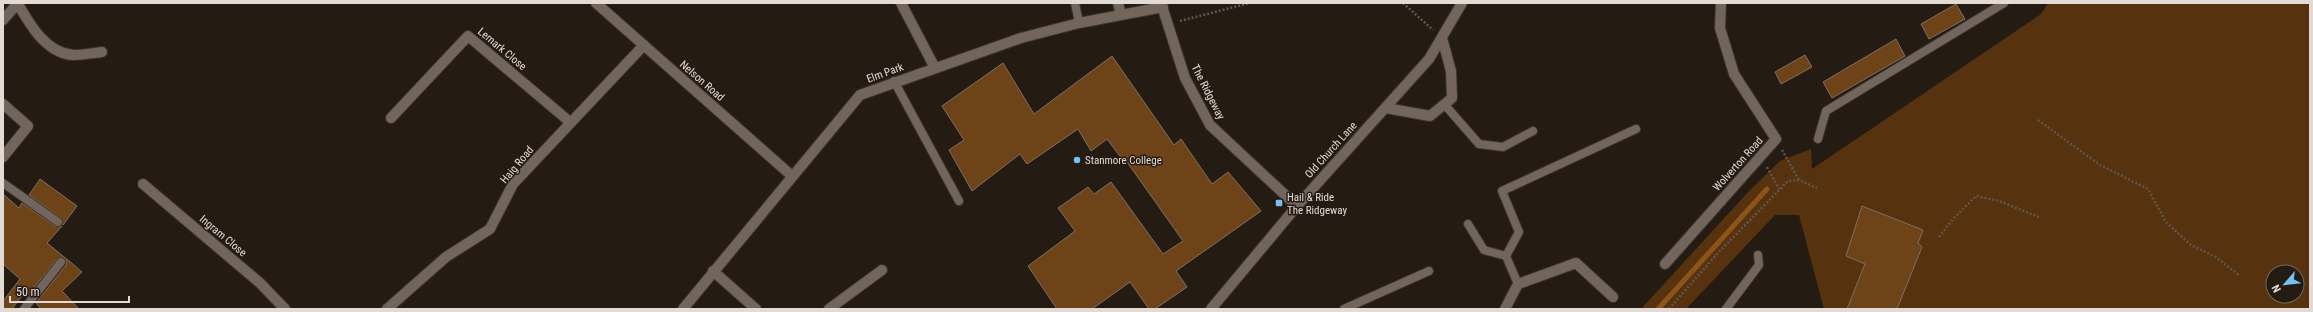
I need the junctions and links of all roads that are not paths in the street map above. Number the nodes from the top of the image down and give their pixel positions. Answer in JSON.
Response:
{"nodes":[{"id":1,"x":18,"y":3,"type":"edge"},
{"id":2,"x":596,"y":3,"type":"edge"},
{"id":3,"x":901,"y":3,"type":"edge"},
{"id":4,"x":1075,"y":3,"type":"edge"},
{"id":5,"x":1118,"y":3,"type":"edge"},
{"id":6,"x":1462,"y":3,"type":"edge"},
{"id":7,"x":1721,"y":3,"type":"edge"},
{"id":8,"x":2004,"y":3,"type":"edge"},
{"id":9,"x":1162,"y":5,"type":"edge"},
{"id":10,"x":1121,"y":15,"type":"junction"},
{"id":11,"x":3,"y":20,"type":"edge"},
{"id":12,"x":1079,"y":23,"type":"junction"},
{"id":13,"x":1442,"y":38,"type":"junction"},
{"id":14,"x":644,"y":45,"type":"junction"},
{"id":15,"x":102,"y":52,"type":"dead end"},
{"id":16,"x":935,"y":68,"type":"junction"},
{"id":17,"x":894,"y":82,"type":"junction"},
{"id":18,"x":3,"y":104,"type":"edge"},
{"id":19,"x":1444,"y":104,"type":"junction"},
{"id":20,"x":1386,"y":108,"type":"junction"},
{"id":21,"x":391,"y":118,"type":"dead end"},
{"id":22,"x":570,"y":122,"type":"junction"},
{"id":23,"x":1636,"y":129,"type":"dead end"},
{"id":24,"x":1533,"y":130,"type":"dead end"},
{"id":25,"x":1818,"y":138,"type":"dead end"},
{"id":26,"x":3,"y":157,"type":"edge"},
{"id":27,"x":792,"y":176,"type":"junction"},
{"id":28,"x":3,"y":183,"type":"edge"},
{"id":29,"x":143,"y":184,"type":"dead end"},
{"id":30,"x":959,"y":201,"type":"dead end"},
{"id":31,"x":1297,"y":206,"type":"junction"},
{"id":32,"x":58,"y":222,"type":"dead end"},
{"id":33,"x":1468,"y":224,"type":"dead end"},
{"id":34,"x":1758,"y":255,"type":"dead end"},
{"id":35,"x":1506,"y":256,"type":"junction"},
{"id":36,"x":61,"y":262,"type":"dead end"},
{"id":37,"x":1665,"y":264,"type":"dead end"},
{"id":38,"x":882,"y":270,"type":"dead end"},
{"id":39,"x":713,"y":271,"type":"junction"},
{"id":40,"x":1429,"y":271,"type":"dead end"},
{"id":41,"x":1518,"y":284,"type":"junction"},
{"id":42,"x":1613,"y":297,"type":"dead end"},
{"id":43,"x":24,"y":309,"type":"edge"},
{"id":44,"x":285,"y":309,"type":"edge"},
{"id":45,"x":387,"y":309,"type":"edge"},
{"id":46,"x":683,"y":309,"type":"edge"},
{"id":47,"x":756,"y":309,"type":"edge"},
{"id":48,"x":829,"y":309,"type":"edge"},
{"id":49,"x":1211,"y":309,"type":"edge"},
{"id":50,"x":1344,"y":309,"type":"edge"},
{"id":51,"x":1505,"y":309,"type":"edge"},
{"id":52,"x":1726,"y":309,"type":"edge"}],
"edges":[{"from":1,"to":11,"type":"street"},
{"from":1,"to":15,"type":"street"},
{"from":2,"to":14,"type":"street","name":"Nelson Road"},
{"from":3,"to":16,"type":"street"},
{"from":4,"to":12,"type":"lane"},
{"from":5,"to":10,"type":"street"},
{"from":6,"to":13,"type":"street","name":"Old Church Lane"},
{"from":7,"to":37,"type":"street","name":"Wolverton Road"},
{"from":8,"to":25,"type":"lane"},
{"from":9,"to":10,"type":"street","name":"Elm Park"},
{"from":9,"to":31,"type":"street","name":"The Ridgeway"},
{"from":10,"to":12,"type":"street","name":"Elm Park"},
{"from":12,"to":16,"type":"street","name":"Elm Park"},
{"from":13,"to":19,"type":"street"},
{"from":13,"to":20,"type":"street","name":"Old Church Lane"},
{"from":14,"to":22,"type":"street","name":"Haig Road"},
{"from":14,"to":27,"type":"street","name":"Nelson Road"},
{"from":16,"to":17,"type":"street","name":"Elm Park"},
{"from":17,"to":27,"type":"street","name":"Elm Park"},
{"from":17,"to":30,"type":"lane"},
{"from":18,"to":26,"type":"street"},
{"from":19,"to":20,"type":"street"},
{"from":19,"to":24,"type":"lane"},
{"from":20,"to":31,"type":"street","name":"Old Church Lane"},
{"from":21,"to":22,"type":"street","name":"Lemark Close"},
{"from":22,"to":45,"type":"street","name":"Haig Road"},
{"from":23,"to":35,"type":"lane"},
{"from":27,"to":39,"type":"street","name":"Elm Park"},
{"from":28,"to":32,"type":"lane"},
{"from":29,"to":44,"type":"street","name":"Ingram Close"},
{"from":31,"to":49,"type":"street","name":"Old Church Lane"},
{"from":33,"to":35,"type":"lane"},
{"from":34,"to":52,"type":"lane"},
{"from":35,"to":41,"type":"lane"},
{"from":36,"to":43,"type":"lane"},
{"from":38,"to":48,"type":"street"},
{"from":39,"to":46,"type":"street","name":"Elm Park"},
{"from":39,"to":47,"type":"street"},
{"from":40,"to":50,"type":"lane"},
{"from":41,"to":42,"type":"street"},
{"from":41,"to":51,"type":"street"}]}
